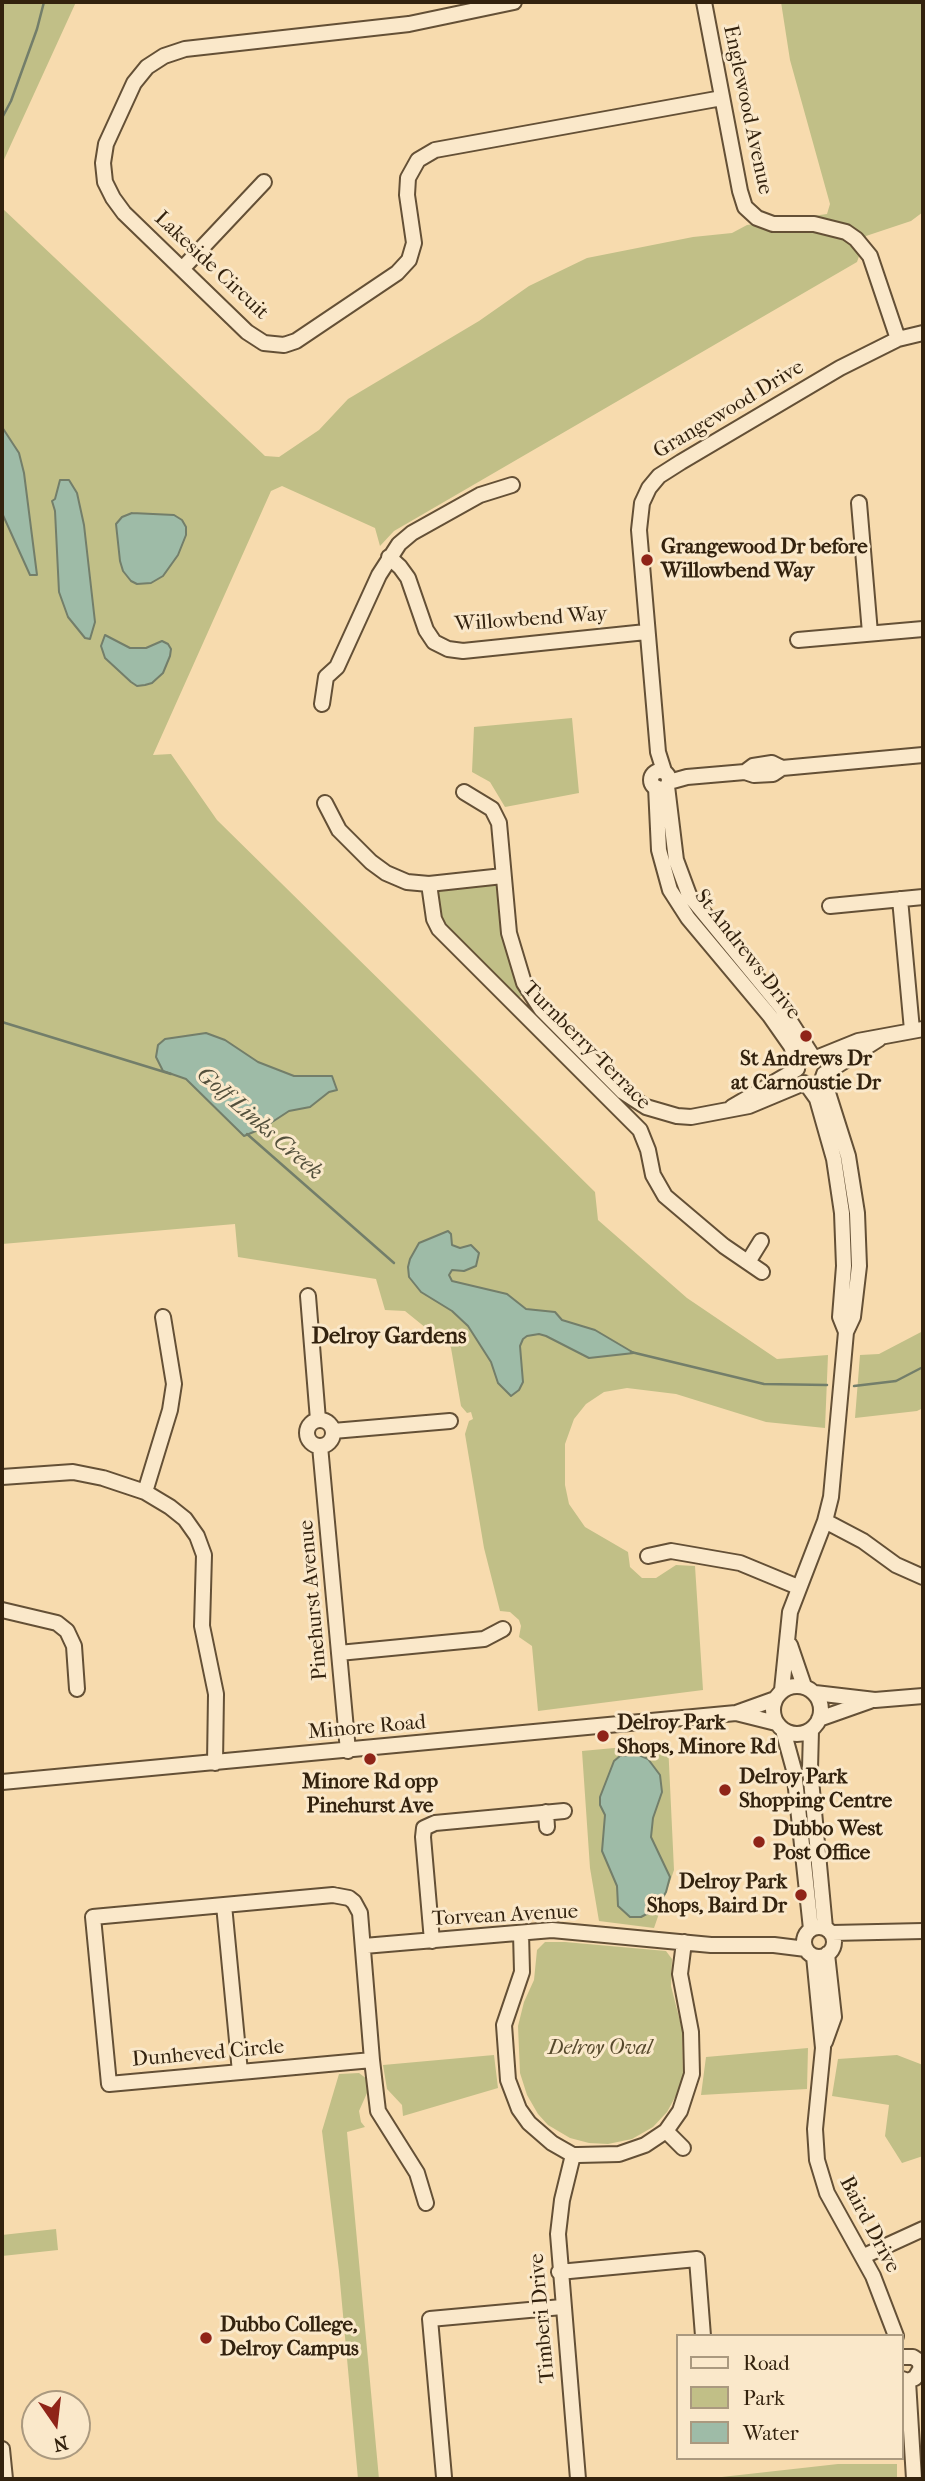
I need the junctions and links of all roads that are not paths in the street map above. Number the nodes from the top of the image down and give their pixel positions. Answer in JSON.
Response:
{"nodes":[{"id":1,"x":514,"y":2,"type":"edge"},
{"id":2,"x":704,"y":2,"type":"edge"},
{"id":3,"x":722,"y":98,"type":"junction"},
{"id":4,"x":264,"y":182,"type":"dead end"},
{"id":5,"x":182,"y":269,"type":"junction"},
{"id":6,"x":923,"y":333,"type":"edge"},
{"id":7,"x":898,"y":340,"type":"junction"},
{"id":8,"x":512,"y":485,"type":"dead end"},
{"id":9,"x":859,"y":503,"type":"dead end"},
{"id":10,"x":389,"y":557,"type":"junction"},
{"id":11,"x":923,"y":629,"type":"edge"},
{"id":12,"x":646,"y":632,"type":"junction"},
{"id":13,"x":870,"y":633,"type":"junction"},
{"id":14,"x":797,"y":640,"type":"dead end"},
{"id":15,"x":322,"y":705,"type":"dead end"},
{"id":16,"x":923,"y":755,"type":"edge"},
{"id":17,"x":663,"y":779,"type":"junction"},
{"id":18,"x":464,"y":792,"type":"dead end"},
{"id":19,"x":325,"y":803,"type":"dead end"},
{"id":20,"x":503,"y":876,"type":"junction"},
{"id":21,"x":429,"y":884,"type":"junction"},
{"id":22,"x":923,"y":897,"type":"edge"},
{"id":23,"x":900,"y":899,"type":"junction"},
{"id":24,"x":830,"y":906,"type":"dead end"},
{"id":25,"x":918,"y":1030,"type":"edge"},
{"id":26,"x":883,"y":1036,"type":"junction"},
{"id":27,"x":815,"y":1058,"type":"junction"},
{"id":28,"x":797,"y":1067,"type":"junction"},
{"id":29,"x":824,"y":1076,"type":"junction"},
{"id":30,"x":805,"y":1084,"type":"junction"},
{"id":31,"x":729,"y":1110,"type":"junction"},
{"id":32,"x":659,"y":1111,"type":"junction"},
{"id":33,"x":640,"y":1130,"type":"junction"},
{"id":34,"x":761,"y":1241,"type":"dead end"},
{"id":35,"x":747,"y":1262,"type":"junction"},
{"id":36,"x":762,"y":1272,"type":"dead end"},
{"id":37,"x":308,"y":1296,"type":"dead end"},
{"id":38,"x":163,"y":1317,"type":"dead end"},
{"id":39,"x":846,"y":1332,"type":"junction"},
{"id":40,"x":318,"y":1420,"type":"junction"},
{"id":41,"x":450,"y":1421,"type":"dead end"},
{"id":42,"x":333,"y":1432,"type":"junction"},
{"id":43,"x":320,"y":1446,"type":"junction"},
{"id":44,"x":2,"y":1477,"type":"edge"},
{"id":45,"x":145,"y":1492,"type":"junction"},
{"id":46,"x":825,"y":1521,"type":"junction"},
{"id":47,"x":648,"y":1556,"type":"dead end"},
{"id":48,"x":923,"y":1577,"type":"edge"},
{"id":49,"x":798,"y":1587,"type":"junction"},
{"id":50,"x":2,"y":1610,"type":"edge"},
{"id":51,"x":503,"y":1629,"type":"dead end"},
{"id":52,"x":788,"y":1640,"type":"junction"},
{"id":53,"x":340,"y":1653,"type":"junction"},
{"id":54,"x":77,"y":1689,"type":"dead end"},
{"id":55,"x":809,"y":1690,"type":"junction"},
{"id":56,"x":779,"y":1695,"type":"junction"},
{"id":57,"x":923,"y":1696,"type":"edge"},
{"id":58,"x":875,"y":1700,"type":"junction"},
{"id":59,"x":736,"y":1713,"type":"junction"},
{"id":60,"x":815,"y":1724,"type":"junction"},
{"id":61,"x":779,"y":1726,"type":"junction"},
{"id":62,"x":348,"y":1751,"type":"junction"},
{"id":63,"x":215,"y":1763,"type":"junction"},
{"id":64,"x":2,"y":1782,"type":"edge"},
{"id":65,"x":564,"y":1811,"type":"dead end"},
{"id":66,"x":546,"y":1812,"type":"junction"},
{"id":67,"x":548,"y":1827,"type":"dead end"},
{"id":68,"x":224,"y":1905,"type":"junction"},
{"id":69,"x":923,"y":1931,"type":"edge"},
{"id":70,"x":522,"y":1933,"type":"junction"},
{"id":71,"x":432,"y":1941,"type":"junction"},
{"id":72,"x":684,"y":1942,"type":"junction"},
{"id":73,"x":819,"y":1942,"type":"junction"},
{"id":74,"x":364,"y":1946,"type":"junction"},
{"id":75,"x":372,"y":2060,"type":"junction"},
{"id":76,"x":240,"y":2072,"type":"junction"},
{"id":77,"x":666,"y":2131,"type":"junction"},
{"id":78,"x":683,"y":2148,"type":"dead end"},
{"id":79,"x":573,"y":2155,"type":"junction"},
{"id":80,"x":426,"y":2203,"type":"dead end"},
{"id":81,"x":923,"y":2229,"type":"edge"},
{"id":82,"x":863,"y":2256,"type":"junction"},
{"id":83,"x":559,"y":2272,"type":"junction"},
{"id":84,"x":562,"y":2307,"type":"junction"},
{"id":85,"x":703,"y":2334,"type":"edge"},
{"id":86,"x":895,"y":2334,"type":"edge"},
{"id":87,"x":904,"y":2356,"type":"edge"},
{"id":88,"x":922,"y":2364,"type":"edge"},
{"id":89,"x":905,"y":2380,"type":"edge"},
{"id":90,"x":2,"y":2449,"type":"edge"},
{"id":91,"x":444,"y":2477,"type":"dead end"},
{"id":92,"x":917,"y":2478,"type":"edge"},
{"id":93,"x":5,"y":2479,"type":"edge"},
{"id":94,"x":578,"y":2479,"type":"edge"}],
"edges":[{"from":1,"to":5,"type":"street","name":"Lakeside Circuit"},
{"from":2,"to":3,"type":"street","name":"Englewood Avenue"},
{"from":3,"to":5,"type":"street","name":"Lakeside Circuit"},
{"from":3,"to":7,"type":"street","name":"Englewood Avenue"},
{"from":4,"to":5,"type":"street"},
{"from":6,"to":7,"type":"street","name":"Grangewood Drive"},
{"from":7,"to":12,"type":"street","name":"Grangewood Drive"},
{"from":8,"to":10,"type":"street"},
{"from":9,"to":13,"type":"street"},
{"from":10,"to":12,"type":"street","name":"Willowbend Way"},
{"from":10,"to":15,"type":"street"},
{"from":11,"to":13,"type":"street"},
{"from":12,"to":17,"type":"street","name":"Grangewood Drive"},
{"from":13,"to":14,"type":"street"},
{"from":16,"to":17,"type":"street"},
{"from":17,"to":27,"type":"street","name":"St Andrews Drive"},
{"from":17,"to":28,"type":"street","name":"St Andrews Drive"},
{"from":18,"to":20,"type":"street"},
{"from":19,"to":21,"type":"street"},
{"from":20,"to":21,"type":"street"},
{"from":20,"to":32,"type":"street"},
{"from":21,"to":33,"type":"street","name":"Turnberry Terrace"},
{"from":22,"to":23,"type":"street"},
{"from":23,"to":24,"type":"street"},
{"from":23,"to":25,"type":"street"},
{"from":25,"to":26,"type":"street"},
{"from":26,"to":27,"type":"street"},
{"from":26,"to":29,"type":"street"},
{"from":27,"to":28,"type":"street"},
{"from":27,"to":29,"type":"street"},
{"from":28,"to":30,"type":"street"},
{"from":28,"to":31,"type":"street"},
{"from":29,"to":30,"type":"street"},
{"from":29,"to":39,"type":"street"},
{"from":30,"to":31,"type":"street"},
{"from":30,"to":39,"type":"street"},
{"from":31,"to":32,"type":"street"},
{"from":32,"to":33,"type":"street"},
{"from":33,"to":35,"type":"street","name":"Turnberry Terrace"},
{"from":34,"to":35,"type":"street"},
{"from":35,"to":36,"type":"street","name":"Turnberry Terrace"},
{"from":37,"to":40,"type":"street"},
{"from":38,"to":45,"type":"street"},
{"from":39,"to":46,"type":"street"},
{"from":40,"to":42,"type":"street"},
{"from":40,"to":43,"type":"street"},
{"from":41,"to":42,"type":"street"},
{"from":42,"to":43,"type":"street"},
{"from":43,"to":53,"type":"street","name":"Pinehurst Avenue"},
{"from":44,"to":45,"type":"street"},
{"from":45,"to":63,"type":"street"},
{"from":46,"to":48,"type":"street"},
{"from":46,"to":49,"type":"street"},
{"from":47,"to":49,"type":"street"},
{"from":49,"to":52,"type":"street"},
{"from":50,"to":54,"type":"street"},
{"from":51,"to":53,"type":"street"},
{"from":52,"to":55,"type":"street"},
{"from":52,"to":56,"type":"street"},
{"from":53,"to":62,"type":"street","name":"Pinehurst Avenue"},
{"from":55,"to":56,"type":"street"},
{"from":55,"to":58,"type":"street"},
{"from":55,"to":60,"type":"street"},
{"from":56,"to":59,"type":"street","name":"Minore Road"},
{"from":56,"to":61,"type":"street"},
{"from":57,"to":58,"type":"street"},
{"from":58,"to":60,"type":"street"},
{"from":59,"to":61,"type":"street","name":"Minore Road"},
{"from":59,"to":62,"type":"street","name":"Minore Road"},
{"from":60,"to":61,"type":"street"},
{"from":60,"to":73,"type":"street","name":"Baird Drive"},
{"from":61,"to":73,"type":"street","name":"Baird Drive"},
{"from":62,"to":63,"type":"street","name":"Minore Road"},
{"from":63,"to":64,"type":"street","name":"Minore Road"},
{"from":65,"to":66,"type":"street"},
{"from":66,"to":67,"type":"street"},
{"from":66,"to":71,"type":"street"},
{"from":68,"to":74,"type":"street","name":"Dunheved Circle"},
{"from":68,"to":76,"type":"street"},
{"from":68,"to":76,"type":"street","name":"Dunheved Circle"},
{"from":69,"to":73,"type":"street","name":"Torvean Avenue"},
{"from":70,"to":71,"type":"street","name":"Torvean Avenue"},
{"from":70,"to":72,"type":"street","name":"Torvean Avenue"},
{"from":70,"to":79,"type":"street"},
{"from":71,"to":74,"type":"street","name":"Torvean Avenue"},
{"from":72,"to":73,"type":"street","name":"Torvean Avenue"},
{"from":72,"to":77,"type":"street"},
{"from":73,"to":82,"type":"street","name":"Baird Drive"},
{"from":74,"to":75,"type":"street","name":"Dunheved Circle"},
{"from":75,"to":76,"type":"street","name":"Dunheved Circle"},
{"from":75,"to":80,"type":"street"},
{"from":77,"to":78,"type":"street"},
{"from":77,"to":79,"type":"street"},
{"from":79,"to":83,"type":"street","name":"Timberi Drive"},
{"from":81,"to":82,"type":"street"},
{"from":82,"to":86,"type":"street","name":"Baird Drive"},
{"from":83,"to":84,"type":"street","name":"Timberi Drive"},
{"from":83,"to":85,"type":"street"},
{"from":84,"to":91,"type":"street"},
{"from":84,"to":94,"type":"street","name":"Timberi Drive"},
{"from":87,"to":88,"type":"street"},
{"from":88,"to":89,"type":"street"},
{"from":89,"to":92,"type":"street"},
{"from":90,"to":93,"type":"street"}]}
